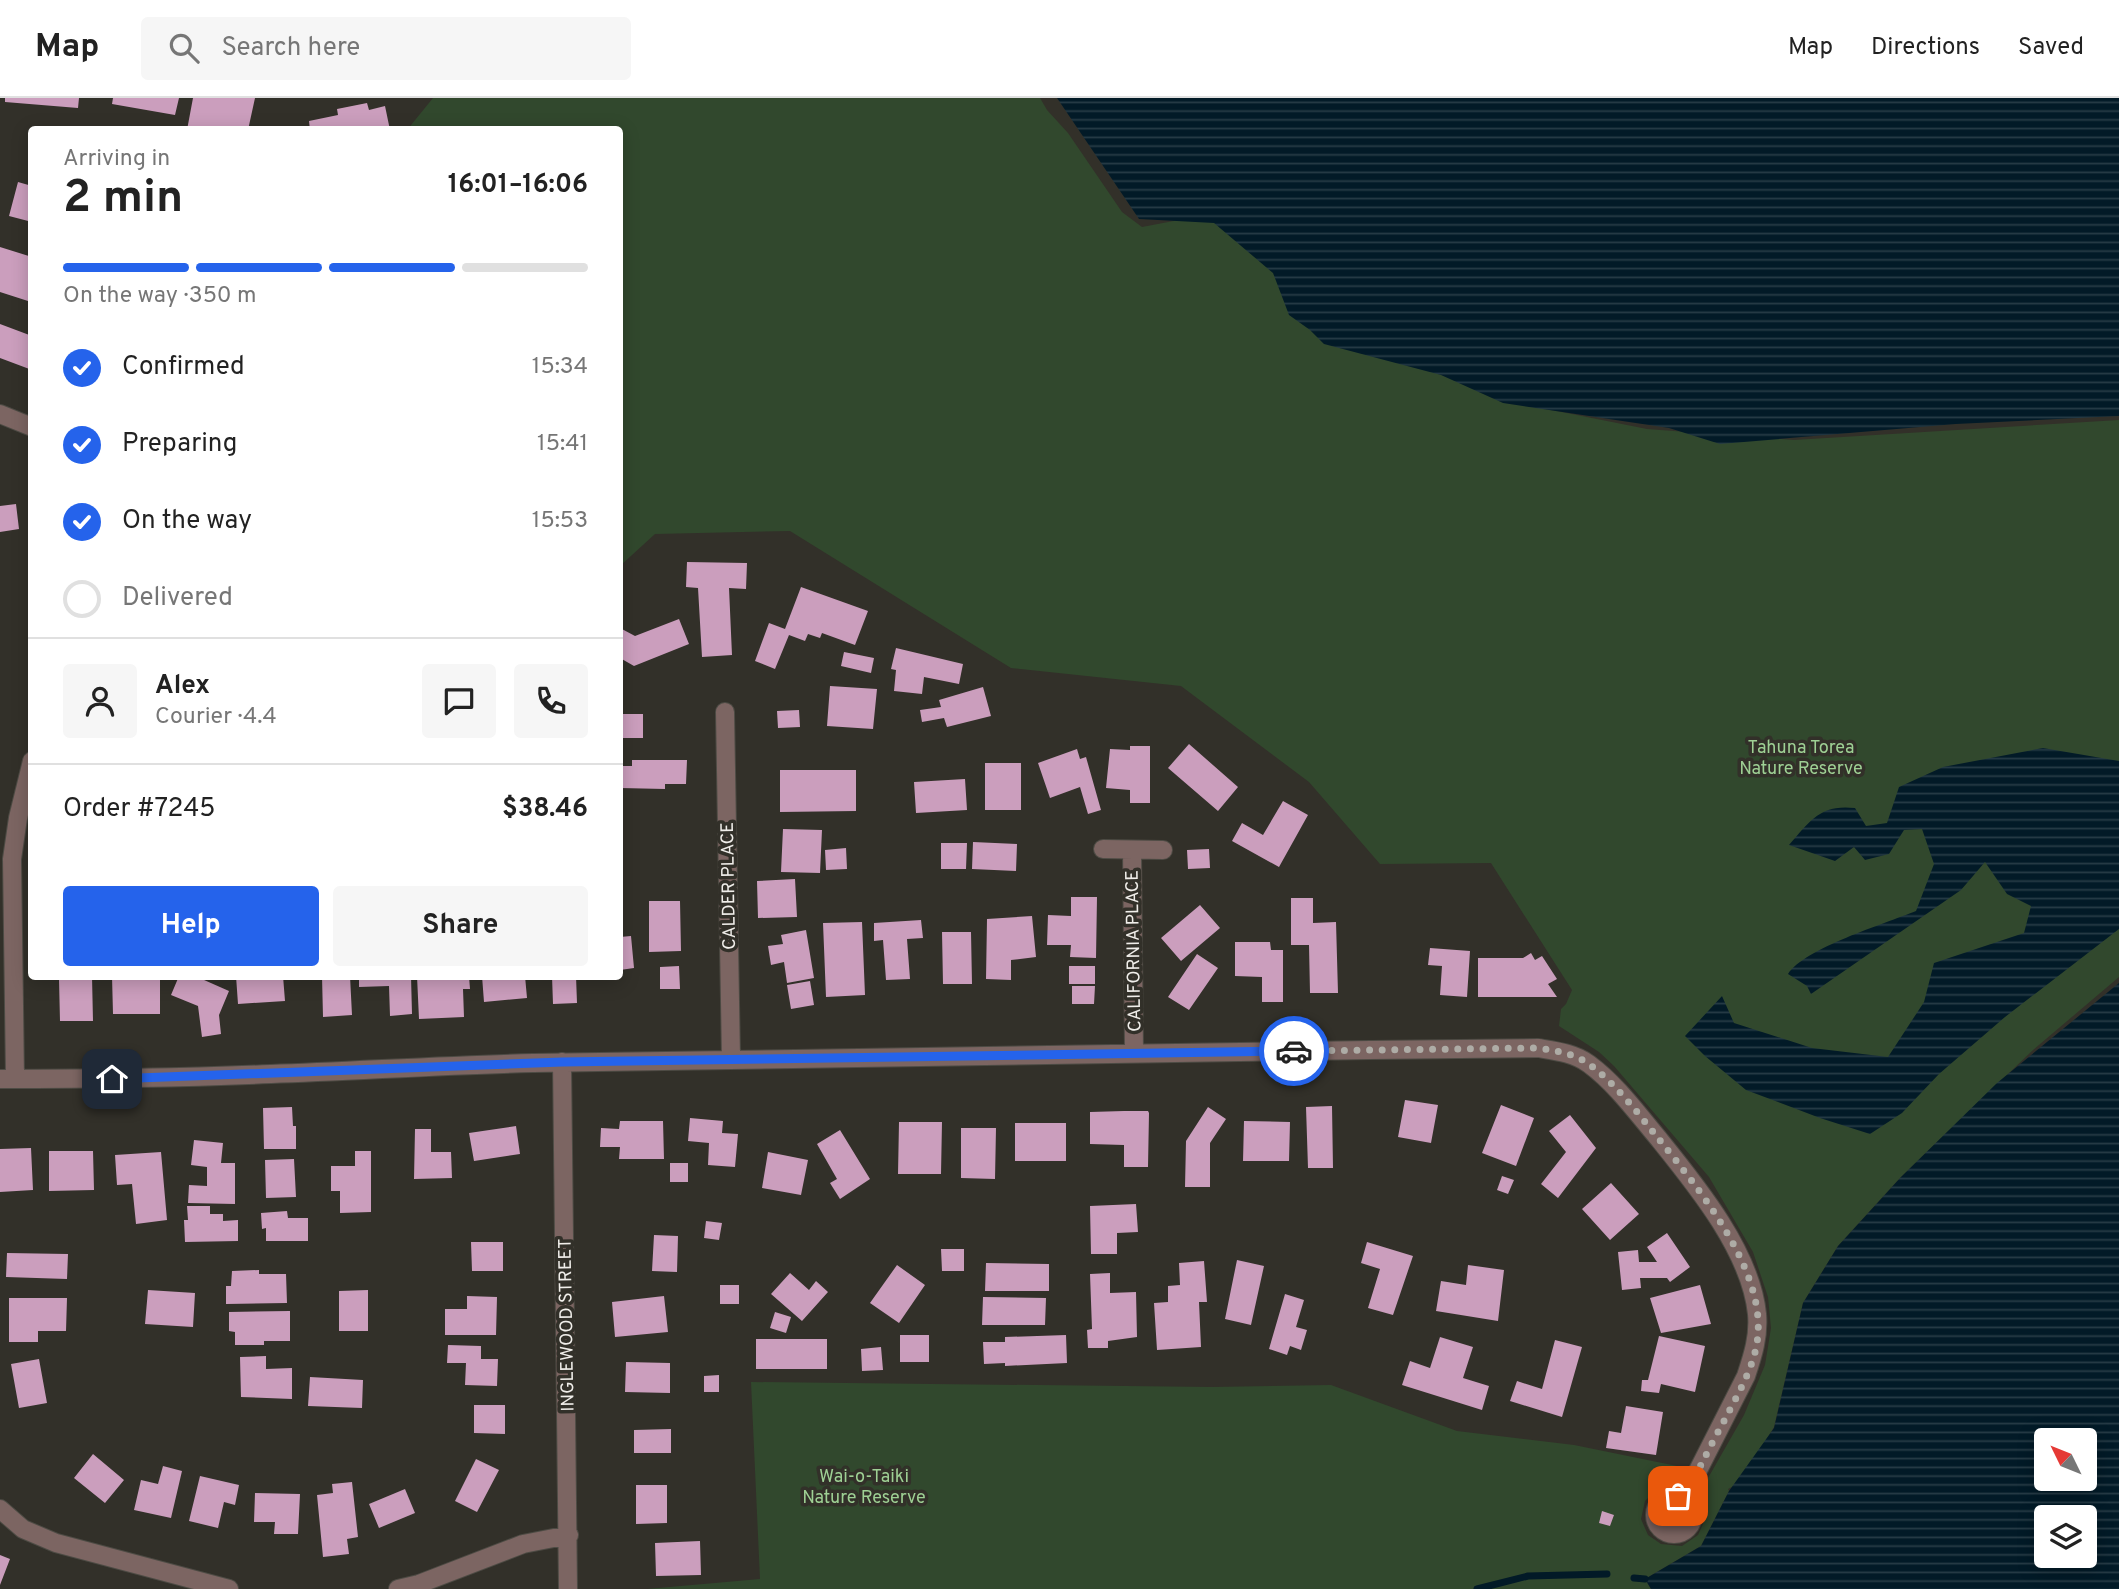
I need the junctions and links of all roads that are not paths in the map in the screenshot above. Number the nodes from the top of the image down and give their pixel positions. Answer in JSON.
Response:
{"nodes":[{"id":1,"x":0,"y":414,"type":"edge"},
{"id":2,"x":28,"y":425,"type":"edge"},
{"id":3,"x":725,"y":712,"type":"dead end"},
{"id":4,"x":28,"y":777,"type":"edge"},
{"id":5,"x":1103,"y":849,"type":"dead end"},
{"id":6,"x":1132,"y":850,"type":"junction"},
{"id":7,"x":1163,"y":850,"type":"dead end"},
{"id":8,"x":1134,"y":1052,"type":"junction"},
{"id":9,"x":731,"y":1059,"type":"junction"},
{"id":10,"x":562,"y":1062,"type":"junction"},
{"id":11,"x":8,"y":1079,"type":"edge"},
{"id":12,"x":1684,"y":1499,"type":"dead end"},
{"id":13,"x":0,"y":1509,"type":"edge"},
{"id":14,"x":569,"y":1535,"type":"junction"},
{"id":15,"x":229,"y":1589,"type":"edge"},
{"id":16,"x":397,"y":1589,"type":"edge"},
{"id":17,"x":568,"y":1589,"type":"edge"}],
"edges":[{"from":1,"to":2,"type":"street"},
{"from":3,"to":9,"type":"street","name":"CALDER PLACE"},
{"from":4,"to":11,"type":"street"},
{"from":5,"to":6,"type":"street","name":"CALIFORNIA PLACE"},
{"from":6,"to":7,"type":"street","name":"CALIFORNIA PLACE"},
{"from":6,"to":8,"type":"street","name":"CALIFORNIA PLACE"},
{"from":8,"to":9,"type":"street"},
{"from":8,"to":12,"type":"street"},
{"from":9,"to":10,"type":"street"},
{"from":10,"to":11,"type":"street"},
{"from":10,"to":14,"type":"street","name":"INGLEWOOD STREET"},
{"from":13,"to":15,"type":"street"},
{"from":14,"to":16,"type":"street"},
{"from":14,"to":17,"type":"street","name":"INGLEWOOD STREET"}]}
